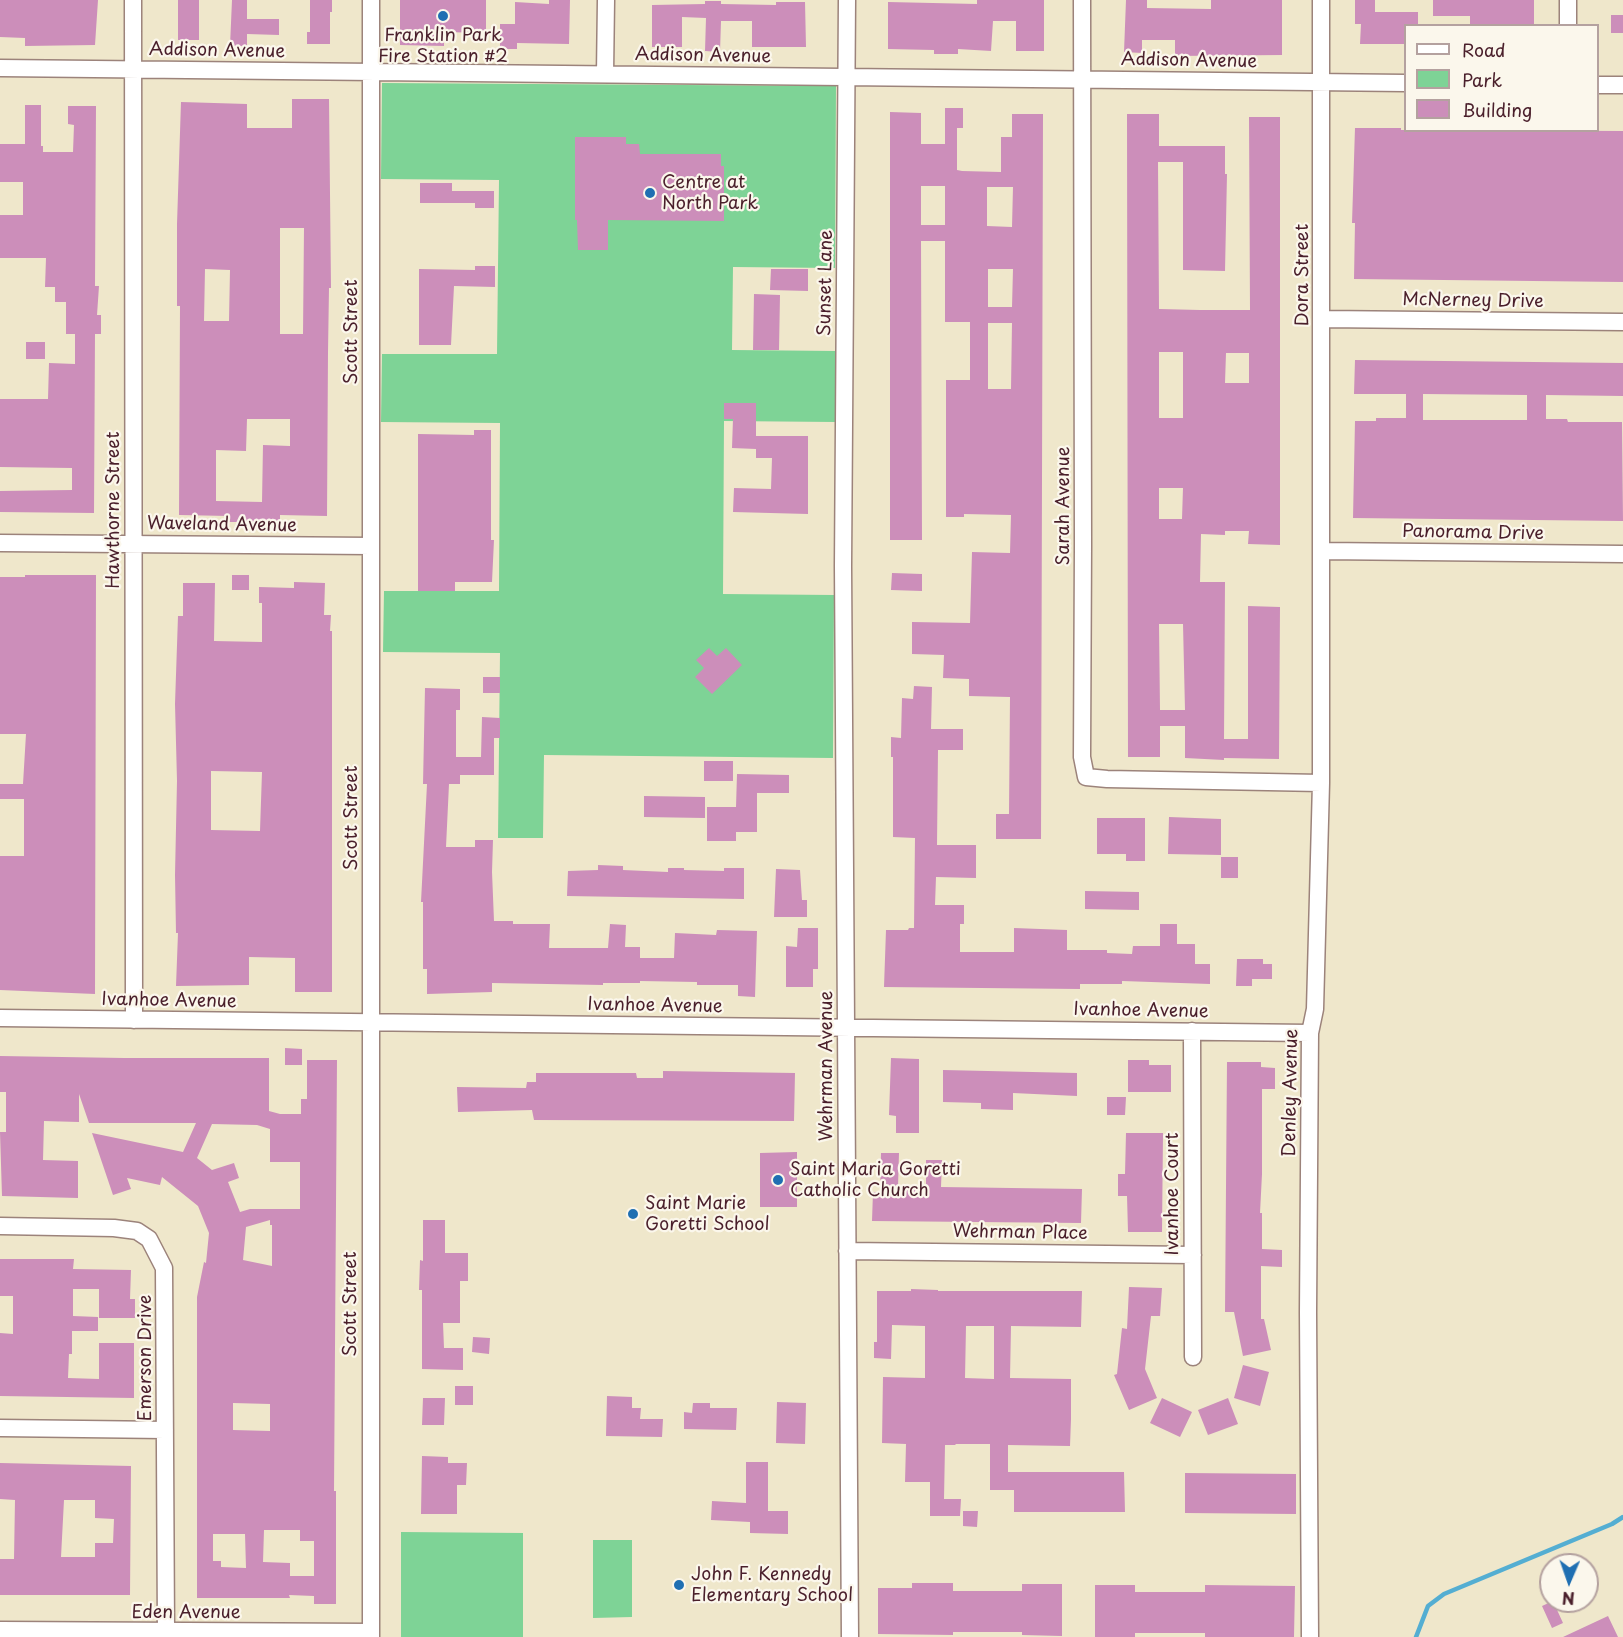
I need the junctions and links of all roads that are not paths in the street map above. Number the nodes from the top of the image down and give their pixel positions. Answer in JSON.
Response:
{"nodes":[{"id":1,"x":133,"y":0,"type":"edge"},
{"id":2,"x":371,"y":0,"type":"edge"},
{"id":3,"x":606,"y":0,"type":"edge"},
{"id":4,"x":847,"y":0,"type":"edge"},
{"id":5,"x":1082,"y":0,"type":"edge"},
{"id":6,"x":1321,"y":0,"type":"edge"},
{"id":7,"x":1569,"y":0,"type":"edge"},
{"id":8,"x":1568,"y":24,"type":"edge"},
{"id":9,"x":0,"y":68,"type":"edge"},
{"id":10,"x":132,"y":70,"type":"junction"},
{"id":11,"x":371,"y":72,"type":"junction"},
{"id":12,"x":605,"y":74,"type":"junction"},
{"id":13,"x":847,"y":77,"type":"junction"},
{"id":14,"x":1082,"y":80,"type":"junction"},
{"id":15,"x":1321,"y":82,"type":"junction"},
{"id":16,"x":1404,"y":83,"type":"edge"},
{"id":17,"x":1599,"y":85,"type":"edge"},
{"id":18,"x":1623,"y":85,"type":"edge"},
{"id":19,"x":1323,"y":319,"type":"junction"},
{"id":20,"x":1623,"y":322,"type":"edge"},
{"id":21,"x":0,"y":543,"type":"edge"},
{"id":22,"x":134,"y":544,"type":"junction"},
{"id":23,"x":371,"y":546,"type":"junction"},
{"id":24,"x":1322,"y":550,"type":"junction"},
{"id":25,"x":1623,"y":554,"type":"edge"},
{"id":26,"x":843,"y":566,"type":"joint"},
{"id":27,"x":1321,"y":783,"type":"junction"},
{"id":28,"x":0,"y":1018,"type":"edge"},
{"id":29,"x":134,"y":1020,"type":"junction"},
{"id":30,"x":371,"y":1022,"type":"junction"},
{"id":31,"x":847,"y":1028,"type":"junction"},
{"id":32,"x":1192,"y":1031,"type":"junction"},
{"id":33,"x":1310,"y":1033,"type":"junction"},
{"id":34,"x":0,"y":1226,"type":"edge"},
{"id":35,"x":847,"y":1251,"type":"junction"},
{"id":36,"x":1192,"y":1255,"type":"junction"},
{"id":37,"x":1193,"y":1357,"type":"dead end"},
{"id":38,"x":0,"y":1428,"type":"edge"},
{"id":39,"x":165,"y":1430,"type":"junction"},
{"id":40,"x":0,"y":1630,"type":"edge"},
{"id":41,"x":166,"y":1632,"type":"junction"},
{"id":42,"x":371,"y":1635,"type":"edge"},
{"id":43,"x":850,"y":1637,"type":"edge"},
{"id":44,"x":1310,"y":1637,"type":"edge"}],
"edges":[{"from":1,"to":10,"type":"street","name":"Hawthorne Street"},
{"from":2,"to":11,"type":"street","name":"Scott Street"},
{"from":3,"to":12,"type":"street"},
{"from":4,"to":13,"type":"street","name":"Sunset Lane"},
{"from":5,"to":14,"type":"street","name":"Sarah Avenue"},
{"from":6,"to":15,"type":"street","name":"Dora Street"},
{"from":7,"to":8,"type":"street"},
{"from":9,"to":10,"type":"street","name":"Addison Avenue"},
{"from":10,"to":11,"type":"street","name":"Addison Avenue"},
{"from":10,"to":22,"type":"street","name":"Hawthorne Street"},
{"from":11,"to":12,"type":"street","name":"Addison Avenue"},
{"from":11,"to":23,"type":"street","name":"Scott Street"},
{"from":12,"to":13,"type":"street","name":"Addison Avenue"},
{"from":13,"to":14,"type":"street","name":"Addison Avenue"},
{"from":13,"to":26,"type":"street","name":"Sunset Lane"},
{"from":14,"to":15,"type":"street","name":"Addison Avenue"},
{"from":14,"to":27,"type":"street","name":"Sarah Avenue"},
{"from":15,"to":16,"type":"street","name":"Addison Avenue"},
{"from":15,"to":19,"type":"street","name":"Dora Street"},
{"from":17,"to":18,"type":"street"},
{"from":19,"to":20,"type":"street","name":"McNerney Drive"},
{"from":19,"to":24,"type":"street","name":"Dora Street"},
{"from":21,"to":22,"type":"street","name":"Waveland Avenue"},
{"from":22,"to":23,"type":"street","name":"Waveland Avenue"},
{"from":22,"to":29,"type":"street","name":"Hawthorne Street"},
{"from":23,"to":30,"type":"street","name":"Scott Street"},
{"from":24,"to":25,"type":"street","name":"Panorama Drive"},
{"from":24,"to":27,"type":"street","name":"Denley Avenue"},
{"from":26,"to":31,"type":"street","name":"Wehrman Avenue"},
{"from":27,"to":33,"type":"street","name":"Denley Avenue"},
{"from":28,"to":29,"type":"street","name":"Ivanhoe Avenue"},
{"from":29,"to":30,"type":"street","name":"Ivanhoe Avenue"},
{"from":30,"to":31,"type":"street","name":"Ivanhoe Avenue"},
{"from":30,"to":42,"type":"street","name":"Scott Street"},
{"from":31,"to":32,"type":"street","name":"Ivanhoe Avenue"},
{"from":31,"to":35,"type":"street","name":"Wehrman Avenue"},
{"from":32,"to":33,"type":"street","name":"Ivanhoe Avenue"},
{"from":32,"to":36,"type":"street","name":"Ivanhoe Court"},
{"from":33,"to":44,"type":"street","name":"Denley Avenue"},
{"from":34,"to":39,"type":"street","name":"Emerson Drive"},
{"from":35,"to":36,"type":"street","name":"Wehrman Place"},
{"from":35,"to":43,"type":"street","name":"Wehrman Avenue"},
{"from":36,"to":37,"type":"street","name":"Ivanhoe Court"},
{"from":38,"to":39,"type":"street"},
{"from":39,"to":41,"type":"street","name":"Emerson Drive"},
{"from":40,"to":41,"type":"street","name":"Eden Avenue"},
{"from":41,"to":42,"type":"street","name":"Eden Avenue"}]}
